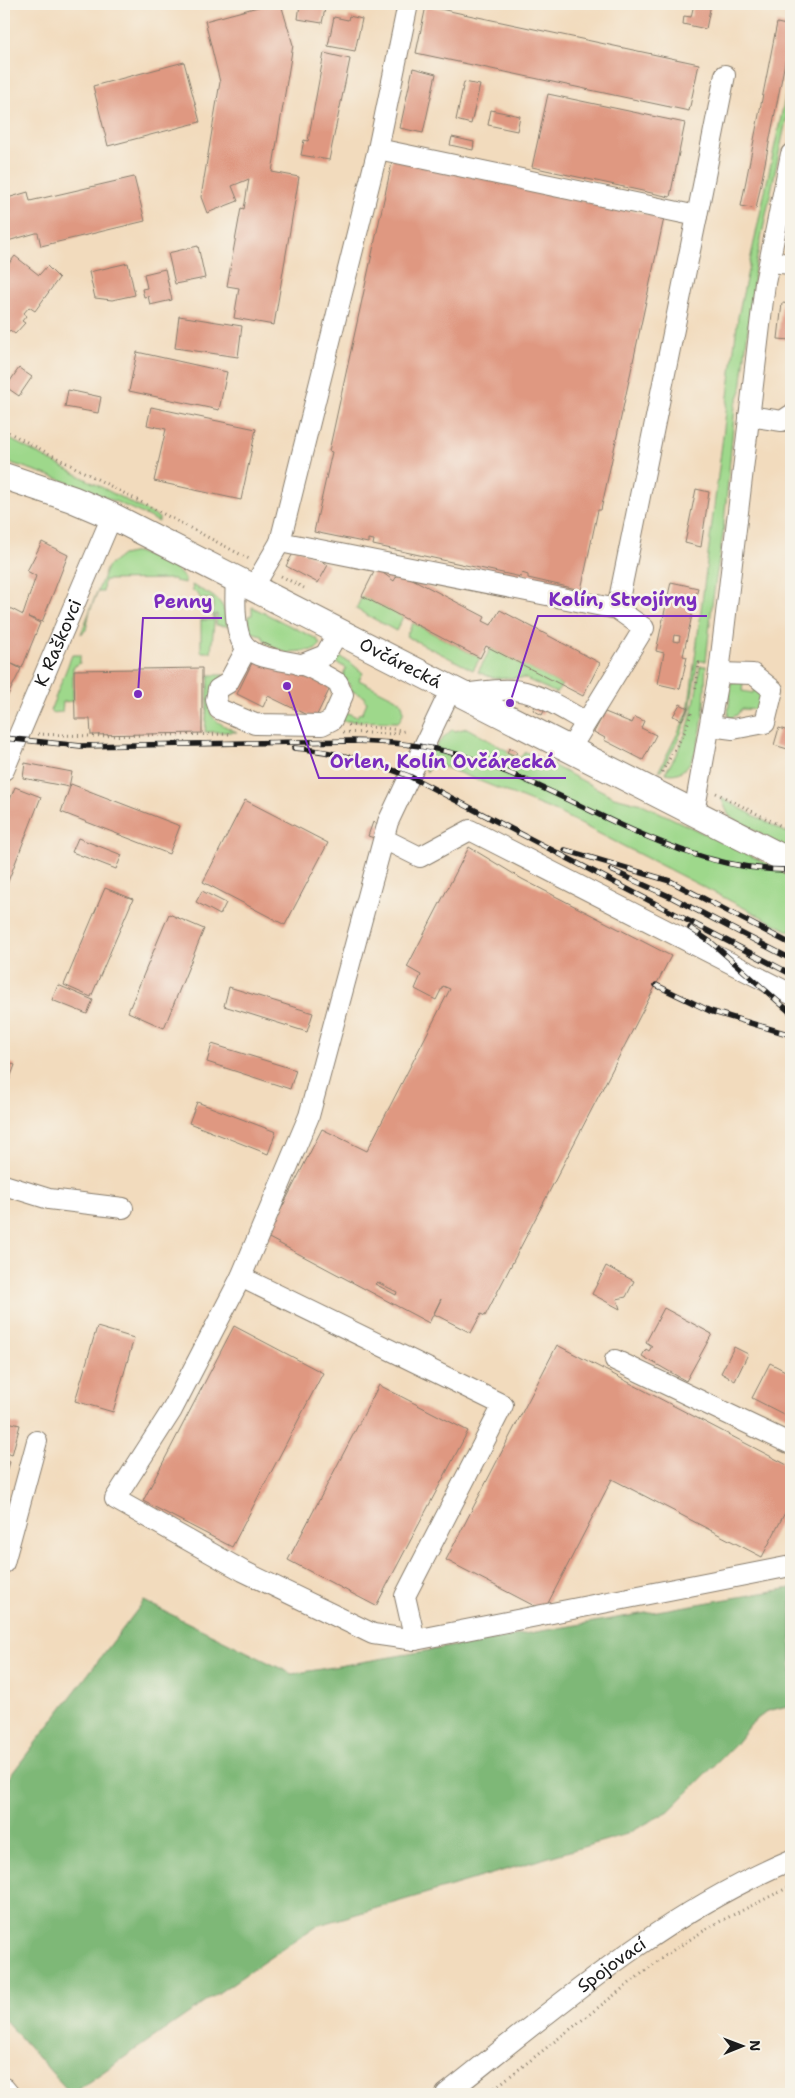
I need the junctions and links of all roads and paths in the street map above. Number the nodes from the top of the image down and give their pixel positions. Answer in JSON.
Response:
{"nodes":[{"id":1,"x":408,"y":4,"type":"edge"},
{"id":2,"x":725,"y":75,"type":"dead end"},
{"id":3,"x":378,"y":149,"type":"junction"},
{"id":4,"x":791,"y":154,"type":"edge"},
{"id":5,"x":696,"y":216,"type":"junction"},
{"id":6,"x":770,"y":262,"type":"junction"},
{"id":7,"x":791,"y":264,"type":"edge"},
{"id":8,"x":749,"y":416,"type":"junction"},
{"id":9,"x":791,"y":416,"type":"edge"},
{"id":10,"x":4,"y":476,"type":"edge"},
{"id":11,"x":112,"y":516,"type":"junction"},
{"id":12,"x":280,"y":542,"type":"junction"},
{"id":13,"x":244,"y":583,"type":"junction"},
{"id":14,"x":617,"y":609,"type":"junction"},
{"id":15,"x":339,"y":632,"type":"junction"},
{"id":16,"x":247,"y":648,"type":"junction"},
{"id":17,"x":300,"y":664,"type":"junction"},
{"id":18,"x":720,"y":668,"type":"junction"},
{"id":19,"x":457,"y":691,"type":"junction"},
{"id":20,"x":695,"y":695,"type":"dead end"},
{"id":21,"x":694,"y":703,"type":"dead end"},
{"id":22,"x":586,"y":722,"type":"junction"},
{"id":23,"x":334,"y":726,"type":"junction"},
{"id":24,"x":710,"y":726,"type":"junction"},
{"id":25,"x":234,"y":734,"type":"dead end"},
{"id":26,"x":32,"y":738,"type":"dead end"},
{"id":27,"x":570,"y":750,"type":"junction"},
{"id":28,"x":4,"y":770,"type":"edge"},
{"id":29,"x":660,"y":775,"type":"dead end"},
{"id":30,"x":694,"y":813,"type":"junction"},
{"id":31,"x":384,"y":839,"type":"junction"},
{"id":32,"x":791,"y":862,"type":"edge"},
{"id":33,"x":791,"y":994,"type":"edge"},
{"id":34,"x":4,"y":1185,"type":"edge"},
{"id":35,"x":123,"y":1208,"type":"dead end"},
{"id":36,"x":240,"y":1277,"type":"junction"},
{"id":37,"x":615,"y":1360,"type":"dead end"},
{"id":38,"x":38,"y":1441,"type":"dead end"},
{"id":39,"x":791,"y":1444,"type":"edge"},
{"id":40,"x":4,"y":1563,"type":"edge"},
{"id":41,"x":791,"y":1566,"type":"edge"},
{"id":42,"x":415,"y":1640,"type":"junction"},
{"id":43,"x":791,"y":1860,"type":"edge"},
{"id":44,"x":791,"y":1886,"type":"edge"},
{"id":45,"x":4,"y":2088,"type":"edge"},
{"id":46,"x":9,"y":2094,"type":"edge"},
{"id":47,"x":446,"y":2094,"type":"edge"},
{"id":48,"x":487,"y":2094,"type":"edge"}],
"edges":[{"from":1,"to":3,"type":"street"},
{"from":2,"to":5,"type":"street"},
{"from":3,"to":5,"type":"street"},
{"from":3,"to":12,"type":"street"},
{"from":4,"to":6,"type":"street"},
{"from":5,"to":14,"type":"street"},
{"from":6,"to":7,"type":"street"},
{"from":6,"to":8,"type":"street"},
{"from":8,"to":9,"type":"street"},
{"from":8,"to":18,"type":"street"},
{"from":10,"to":11,"type":"main road","name":"Ovčárecká"},
{"from":11,"to":13,"type":"main road","name":"Ovčárecká"},
{"from":11,"to":28,"type":"street","name":"K Raškovci"},
{"from":12,"to":13,"type":"street"},
{"from":12,"to":14,"type":"street"},
{"from":13,"to":15,"type":"main road","name":"Ovčárecká"},
{"from":13,"to":16,"type":"street"},
{"from":14,"to":22,"type":"street"},
{"from":15,"to":17,"type":"street"},
{"from":15,"to":19,"type":"main road","name":"Ovčárecká"},
{"from":16,"to":17,"type":"street"},
{"from":16,"to":23,"type":"street"},
{"from":17,"to":23,"type":"street"},
{"from":18,"to":20,"type":"path"},
{"from":18,"to":24,"type":"street"},
{"from":18,"to":24,"type":"street"},
{"from":19,"to":22,"type":"street"},
{"from":19,"to":27,"type":"main road","name":"Ovčárecká"},
{"from":19,"to":31,"type":"street"},
{"from":21,"to":29,"type":"path"},
{"from":22,"to":27,"type":"street"},
{"from":23,"to":23,"type":"path"},
{"from":24,"to":30,"type":"street"},
{"from":25,"to":26,"type":"path"},
{"from":27,"to":30,"type":"main road","name":"Ovčárecká"},
{"from":30,"to":32,"type":"main road","name":"Ovčárecká"},
{"from":31,"to":33,"type":"street"},
{"from":31,"to":36,"type":"street"},
{"from":34,"to":35,"type":"street"},
{"from":36,"to":42,"type":"street"},
{"from":36,"to":42,"type":"street"},
{"from":37,"to":39,"type":"street"},
{"from":38,"to":40,"type":"street"},
{"from":41,"to":42,"type":"street"},
{"from":43,"to":47,"type":"street","name":"Spojovací"},
{"from":44,"to":48,"type":"path"},
{"from":45,"to":46,"type":"street"}]}
